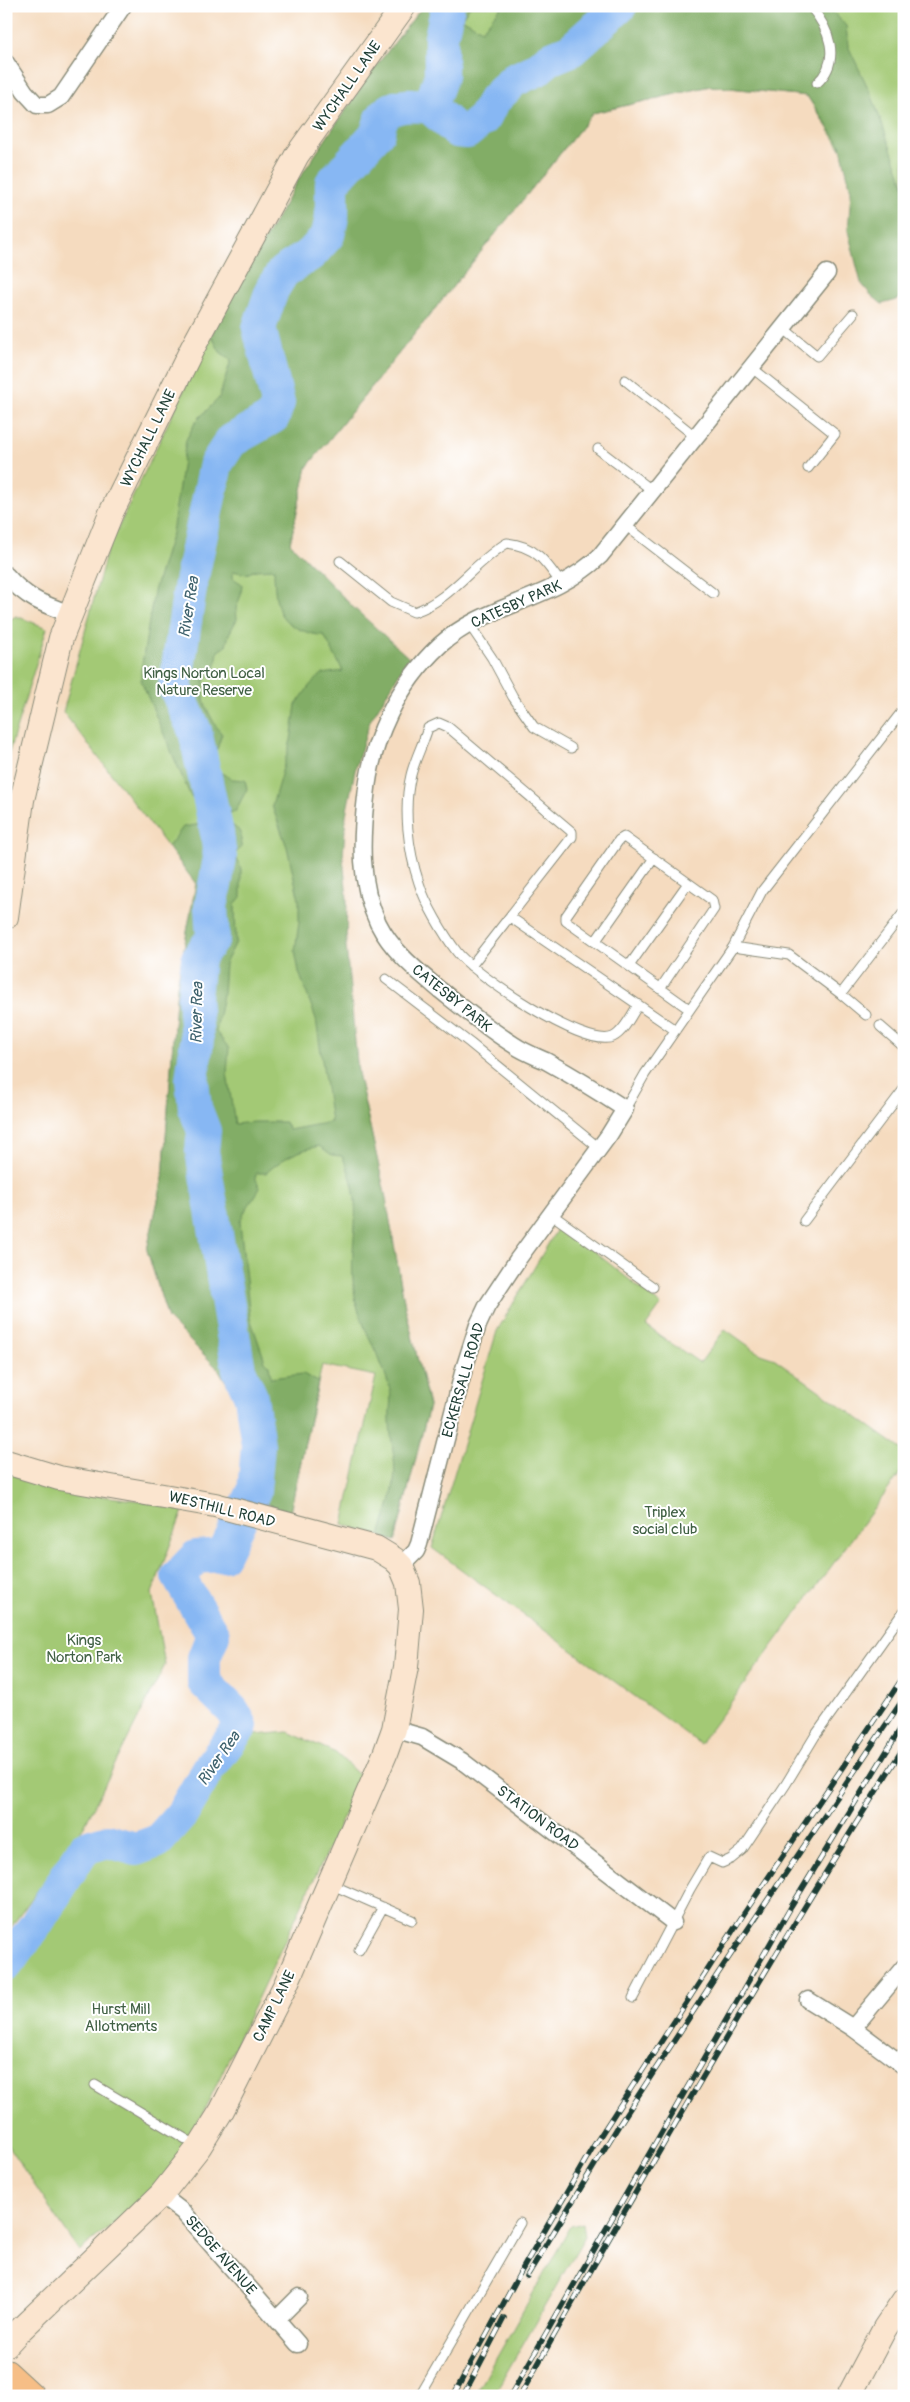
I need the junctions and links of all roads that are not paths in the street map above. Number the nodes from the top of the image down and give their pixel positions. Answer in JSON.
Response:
{"nodes":[{"id":1,"x":123,"y":6,"type":"edge"},
{"id":2,"x":810,"y":6,"type":"edge"},
{"id":3,"x":395,"y":9,"type":"edge"},
{"id":4,"x":6,"y":63,"type":"edge"},
{"id":5,"x":817,"y":83,"type":"dead end"},
{"id":6,"x":827,"y":273,"type":"dead end"},
{"id":7,"x":853,"y":314,"type":"dead end"},
{"id":8,"x":783,"y":328,"type":"junction"},
{"id":9,"x":751,"y":367,"type":"junction"},
{"id":10,"x":625,"y":380,"type":"dead end"},
{"id":11,"x":696,"y":437,"type":"junction"},
{"id":12,"x":598,"y":449,"type":"dead end"},
{"id":13,"x":808,"y":468,"type":"dead end"},
{"id":14,"x":652,"y":491,"type":"junction"},
{"id":15,"x":625,"y":525,"type":"junction"},
{"id":16,"x":340,"y":561,"type":"dead end"},
{"id":17,"x":6,"y":575,"type":"edge"},
{"id":18,"x":562,"y":585,"type":"junction"},
{"id":19,"x":713,"y":593,"type":"dead end"},
{"id":20,"x":71,"y":614,"type":"junction"},
{"id":21,"x":470,"y":624,"type":"junction"},
{"id":22,"x":904,"y":709,"type":"edge"},
{"id":23,"x":571,"y":748,"type":"dead end"},
{"id":24,"x":654,"y":858,"type":"junction"},
{"id":25,"x":688,"y":883,"type":"junction"},
{"id":26,"x":904,"y":912,"type":"edge"},
{"id":27,"x":6,"y":917,"type":"edge"},
{"id":28,"x":510,"y":917,"type":"junction"},
{"id":29,"x":595,"y":942,"type":"junction"},
{"id":30,"x":733,"y":947,"type":"junction"},
{"id":31,"x":471,"y":966,"type":"junction"},
{"id":32,"x":629,"y":966,"type":"junction"},
{"id":33,"x":386,"y":980,"type":"dead end"},
{"id":34,"x":660,"y":989,"type":"junction"},
{"id":35,"x":841,"y":994,"type":"junction"},
{"id":36,"x":638,"y":1005,"type":"junction"},
{"id":37,"x":689,"y":1009,"type":"junction"},
{"id":38,"x":866,"y":1015,"type":"dead end"},
{"id":39,"x":880,"y":1026,"type":"dead end"},
{"id":40,"x":675,"y":1030,"type":"junction"},
{"id":41,"x":904,"y":1047,"type":"edge"},
{"id":42,"x":904,"y":1089,"type":"edge"},
{"id":43,"x":625,"y":1108,"type":"junction"},
{"id":44,"x":599,"y":1148,"type":"junction"},
{"id":45,"x":551,"y":1214,"type":"junction"},
{"id":46,"x":804,"y":1221,"type":"dead end"},
{"id":47,"x":653,"y":1288,"type":"dead end"},
{"id":48,"x":6,"y":1462,"type":"edge"},
{"id":49,"x":400,"y":1566,"type":"junction"},
{"id":50,"x":904,"y":1611,"type":"edge"},
{"id":51,"x":394,"y":1729,"type":"junction"},
{"id":52,"x":330,"y":1884,"type":"junction"},
{"id":53,"x":383,"y":1907,"type":"junction"},
{"id":54,"x":412,"y":1920,"type":"dead end"},
{"id":55,"x":673,"y":1922,"type":"junction"},
{"id":56,"x":360,"y":1950,"type":"dead end"},
{"id":57,"x":904,"y":1967,"type":"edge"},
{"id":58,"x":633,"y":1998,"type":"dead end"},
{"id":59,"x":808,"y":2000,"type":"dead end"},
{"id":60,"x":853,"y":2028,"type":"junction"},
{"id":61,"x":904,"y":2066,"type":"edge"},
{"id":62,"x":95,"y":2084,"type":"dead end"},
{"id":63,"x":199,"y":2147,"type":"junction"},
{"id":64,"x":161,"y":2195,"type":"junction"},
{"id":65,"x":520,"y":2223,"type":"dead end"},
{"id":66,"x":299,"y":2297,"type":"dead end"},
{"id":67,"x":904,"y":2300,"type":"edge"},
{"id":68,"x":277,"y":2319,"type":"junction"},
{"id":69,"x":298,"y":2344,"type":"dead end"},
{"id":70,"x":6,"y":2346,"type":"edge"},
{"id":71,"x":6,"y":2374,"type":"edge"},
{"id":72,"x":30,"y":2396,"type":"edge"},
{"id":73,"x":420,"y":2396,"type":"edge"},
{"id":74,"x":849,"y":2396,"type":"edge"}],
"edges":[{"from":1,"to":4,"type":"street"},
{"from":2,"to":5,"type":"lane"},
{"from":3,"to":20,"type":"street","name":"WYCHALL LANE"},
{"from":6,"to":8,"type":"street","name":"CATESBY PARK"},
{"from":7,"to":8,"type":"lane"},
{"from":8,"to":9,"type":"street","name":"CATESBY PARK"},
{"from":9,"to":11,"type":"street","name":"CATESBY PARK"},
{"from":9,"to":13,"type":"lane"},
{"from":10,"to":11,"type":"lane"},
{"from":11,"to":14,"type":"street","name":"CATESBY PARK"},
{"from":12,"to":14,"type":"lane"},
{"from":14,"to":15,"type":"street","name":"CATESBY PARK"},
{"from":15,"to":18,"type":"street","name":"CATESBY PARK"},
{"from":15,"to":19,"type":"lane"},
{"from":16,"to":18,"type":"lane"},
{"from":17,"to":20,"type":"street"},
{"from":18,"to":21,"type":"street","name":"CATESBY PARK"},
{"from":20,"to":27,"type":"street","name":"WYCHALL LANE"},
{"from":21,"to":23,"type":"lane"},
{"from":21,"to":43,"type":"street","name":"CATESBY PARK"},
{"from":22,"to":30,"type":"lane"},
{"from":24,"to":25,"type":"lane"},
{"from":24,"to":29,"type":"lane"},
{"from":24,"to":29,"type":"lane"},
{"from":25,"to":32,"type":"lane"},
{"from":25,"to":34,"type":"lane"},
{"from":26,"to":35,"type":"lane"},
{"from":28,"to":31,"type":"lane"},
{"from":28,"to":31,"type":"lane"},
{"from":28,"to":36,"type":"lane"},
{"from":29,"to":32,"type":"lane"},
{"from":30,"to":35,"type":"lane"},
{"from":30,"to":37,"type":"lane"},
{"from":31,"to":36,"type":"lane"},
{"from":32,"to":34,"type":"lane"},
{"from":33,"to":44,"type":"lane"},
{"from":34,"to":37,"type":"lane"},
{"from":35,"to":38,"type":"lane"},
{"from":36,"to":40,"type":"lane"},
{"from":37,"to":40,"type":"lane"},
{"from":39,"to":41,"type":"lane"},
{"from":40,"to":43,"type":"lane"},
{"from":42,"to":46,"type":"lane"},
{"from":43,"to":44,"type":"street","name":"ECKERSALL ROAD"},
{"from":44,"to":45,"type":"street","name":"ECKERSALL ROAD"},
{"from":45,"to":47,"type":"lane"},
{"from":45,"to":49,"type":"street","name":"ECKERSALL ROAD"},
{"from":48,"to":49,"type":"street","name":"WESTHILL ROAD"},
{"from":49,"to":51,"type":"street","name":"CAMP LANE"},
{"from":50,"to":55,"type":"lane"},
{"from":51,"to":52,"type":"street","name":"CAMP LANE"},
{"from":51,"to":55,"type":"street","name":"STATION ROAD"},
{"from":52,"to":53,"type":"lane"},
{"from":52,"to":63,"type":"street","name":"CAMP LANE"},
{"from":53,"to":54,"type":"lane"},
{"from":53,"to":56,"type":"lane"},
{"from":55,"to":58,"type":"lane"},
{"from":57,"to":60,"type":"street"},
{"from":59,"to":60,"type":"street"},
{"from":60,"to":61,"type":"street"},
{"from":62,"to":63,"type":"lane"},
{"from":63,"to":64,"type":"street","name":"CAMP LANE"},
{"from":64,"to":68,"type":"street","name":"SEDGE AVENUE"},
{"from":64,"to":70,"type":"street","name":"CAMP LANE"},
{"from":65,"to":73,"type":"lane"},
{"from":66,"to":68,"type":"street"},
{"from":67,"to":74,"type":"street"},
{"from":68,"to":69,"type":"street","name":"SEDGE AVENUE"},
{"from":71,"to":72,"type":"highway"}]}
